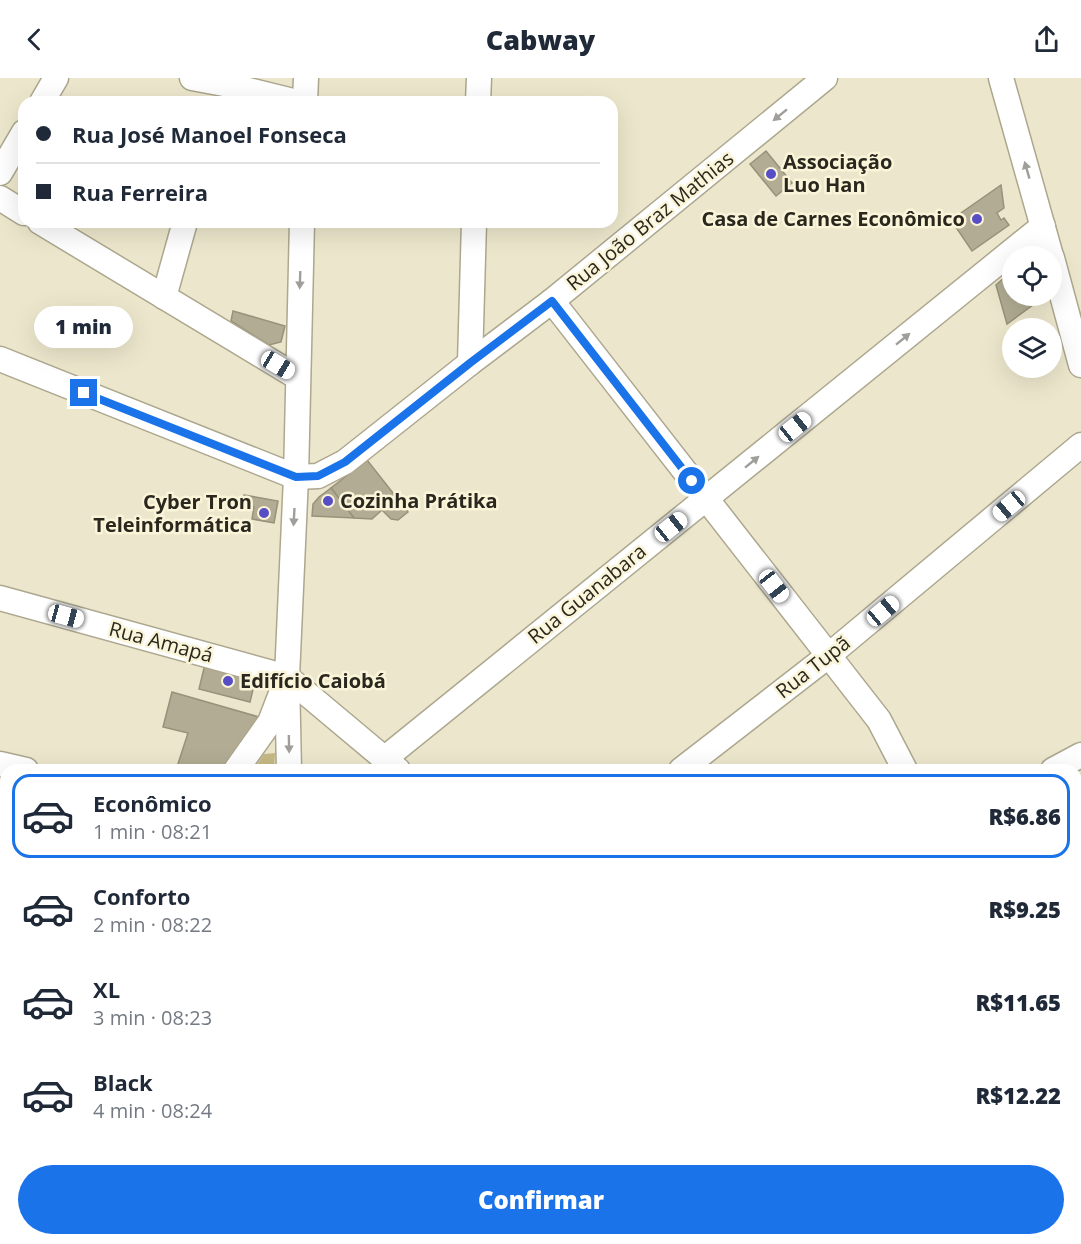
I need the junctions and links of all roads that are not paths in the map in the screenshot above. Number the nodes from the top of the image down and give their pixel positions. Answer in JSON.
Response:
{"nodes":[{"id":1,"x":192,"y":78,"type":"edge"},
{"id":2,"x":306,"y":78,"type":"edge"},
{"id":3,"x":479,"y":78,"type":"edge"},
{"id":4,"x":825,"y":78,"type":"edge"},
{"id":5,"x":1001,"y":78,"type":"edge"},
{"id":6,"x":55,"y":79,"type":"edge"},
{"id":7,"x":221,"y":93,"type":"edge"},
{"id":8,"x":45,"y":96,"type":"edge"},
{"id":9,"x":246,"y":96,"type":"edge"},
{"id":10,"x":305,"y":96,"type":"edge"},
{"id":11,"x":478,"y":96,"type":"edge"},
{"id":12,"x":18,"y":142,"type":"edge"},
{"id":13,"x":0,"y":173,"type":"edge"},
{"id":14,"x":0,"y":198,"type":"edge"},
{"id":15,"x":18,"y":209,"type":"edge"},
{"id":16,"x":1043,"y":226,"type":"junction"},
{"id":17,"x":50,"y":228,"type":"edge"},
{"id":18,"x":183,"y":228,"type":"edge"},
{"id":19,"x":302,"y":228,"type":"edge"},
{"id":20,"x":474,"y":228,"type":"edge"},
{"id":21,"x":1048,"y":246,"type":"edge"},
{"id":22,"x":1062,"y":280,"type":"edge"},
{"id":23,"x":164,"y":297,"type":"junction"},
{"id":24,"x":552,"y":301,"type":"junction"},
{"id":25,"x":1073,"y":303,"type":"edge"},
{"id":26,"x":0,"y":359,"type":"edge"},
{"id":27,"x":470,"y":363,"type":"junction"},
{"id":28,"x":1081,"y":365,"type":"edge"},
{"id":29,"x":297,"y":376,"type":"junction"},
{"id":30,"x":1081,"y":445,"type":"edge"},
{"id":31,"x":296,"y":477,"type":"junction"},
{"id":32,"x":706,"y":498,"type":"junction"},
{"id":33,"x":0,"y":598,"type":"edge"},
{"id":34,"x":828,"y":656,"type":"junction"},
{"id":35,"x":287,"y":677,"type":"junction"},
{"id":36,"x":1081,"y":755,"type":"edge"},
{"id":37,"x":240,"y":764,"type":"edge"},
{"id":38,"x":289,"y":764,"type":"edge"},
{"id":39,"x":391,"y":764,"type":"edge"},
{"id":40,"x":689,"y":764,"type":"edge"},
{"id":41,"x":902,"y":764,"type":"edge"},
{"id":42,"x":1064,"y":764,"type":"edge"}],
"edges":[{"from":1,"to":7,"type":"street"},
{"from":2,"to":10,"type":"street"},
{"from":3,"to":11,"type":"street"},
{"from":4,"to":24,"type":"street","name":"Rua João Braz Mathias","one_way":true},
{"from":16,"to":5,"type":"street","one_way":true},
{"from":6,"to":8,"type":"street"},
{"from":7,"to":9,"type":"street"},
{"from":12,"to":13,"type":"street"},
{"from":14,"to":15,"type":"street"},
{"from":16,"to":21,"type":"street"},
{"from":32,"to":16,"type":"street","name":"Rua Guanabara","one_way":true},
{"from":17,"to":23,"type":"street"},
{"from":18,"to":23,"type":"street"},
{"from":19,"to":29,"type":"street","one_way":true},
{"from":20,"to":27,"type":"street"},
{"from":22,"to":25,"type":"street"},
{"from":23,"to":29,"type":"street"},
{"from":24,"to":27,"type":"street","name":"Rua João Braz Mathias"},
{"from":24,"to":32,"type":"street"},
{"from":25,"to":28,"type":"street"},
{"from":26,"to":31,"type":"street"},
{"from":27,"to":31,"type":"street","name":"Rua João Braz Mathias"},
{"from":29,"to":31,"type":"street"},
{"from":30,"to":34,"type":"street","name":"Rua Tupã"},
{"from":31,"to":35,"type":"street","one_way":true},
{"from":32,"to":34,"type":"street"},
{"from":32,"to":39,"type":"street","name":"Rua Guanabara"},
{"from":33,"to":35,"type":"street","name":"Rua Amapá"},
{"from":34,"to":40,"type":"street","name":"Rua Tupã"},
{"from":34,"to":41,"type":"street"},
{"from":35,"to":37,"type":"street"},
{"from":35,"to":38,"type":"street","one_way":true},
{"from":35,"to":39,"type":"street","name":"Rua Amapá"},
{"from":36,"to":42,"type":"street"}]}
